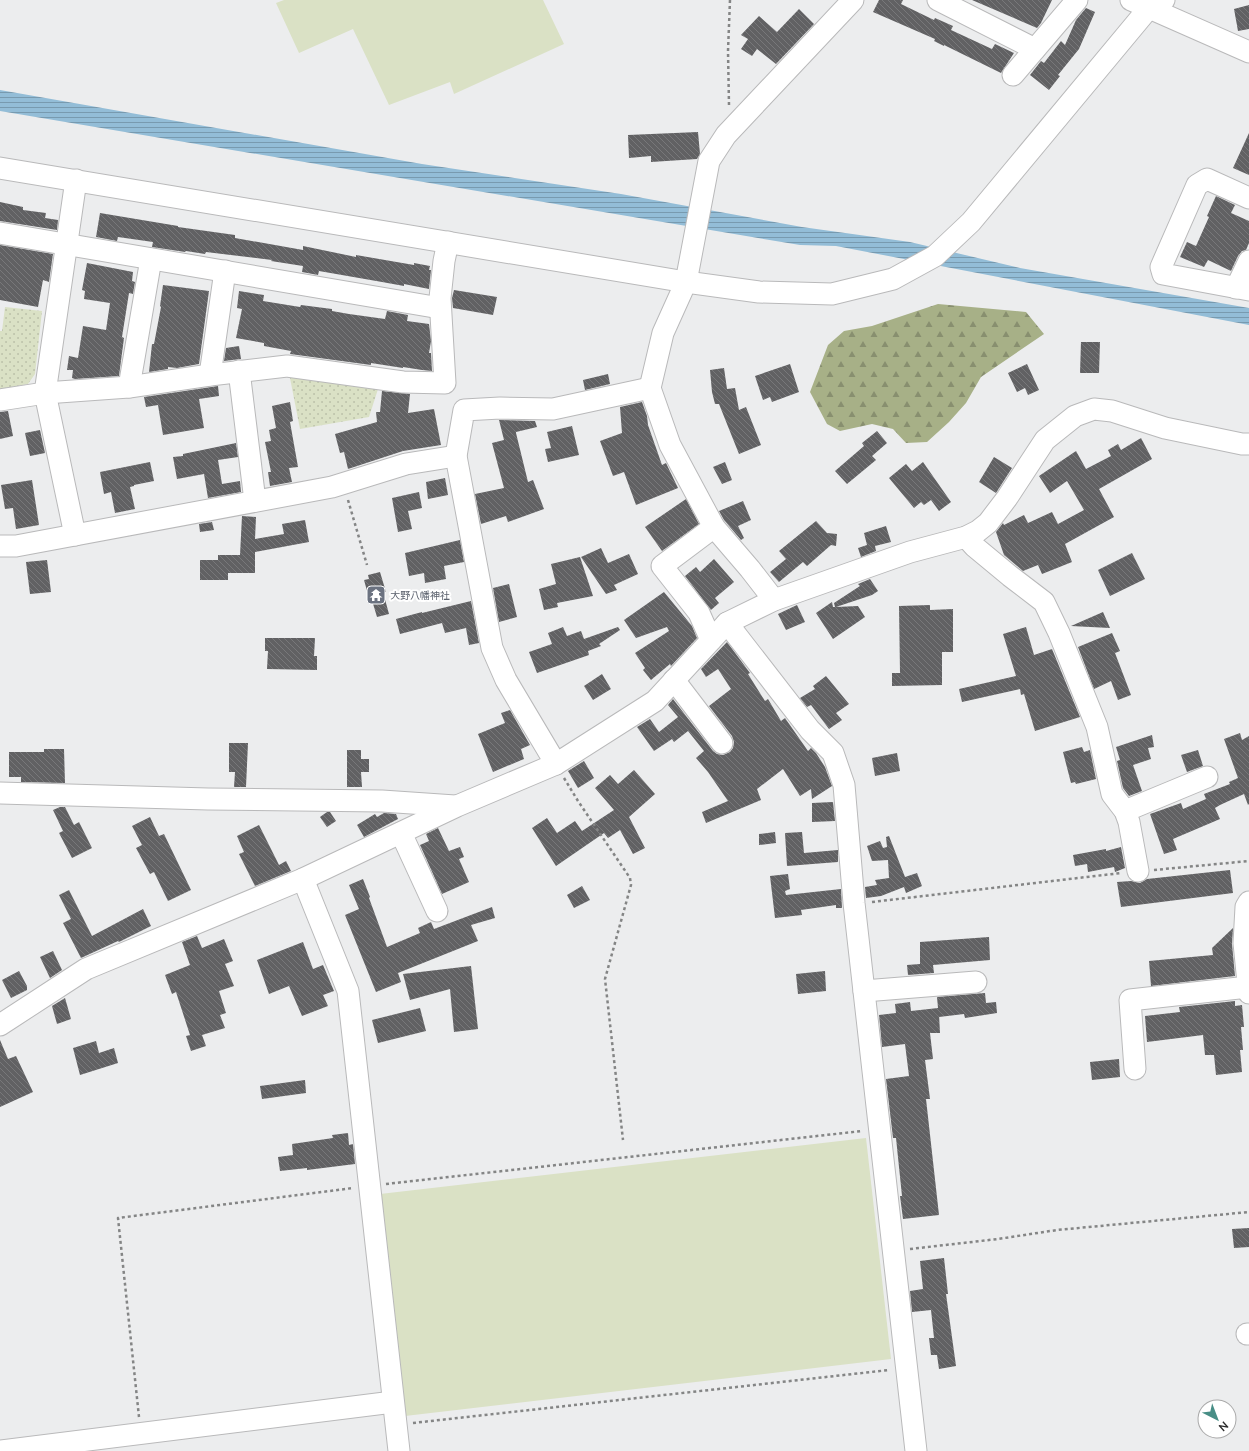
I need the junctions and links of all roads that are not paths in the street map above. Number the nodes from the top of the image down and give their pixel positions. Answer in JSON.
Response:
{"nodes":[{"id":1,"x":853,"y":0,"type":"edge"},
{"id":2,"x":938,"y":0,"type":"edge"},
{"id":3,"x":1077,"y":0,"type":"edge"},
{"id":4,"x":1148,"y":3,"type":"edge"},
{"id":5,"x":1249,"y":35,"type":"edge"},
{"id":6,"x":1229,"y":42,"type":"junction"},
{"id":7,"x":1035,"y":49,"type":"junction"},
{"id":8,"x":1249,"y":52,"type":"edge"},
{"id":9,"x":1013,"y":75,"type":"dead end"},
{"id":10,"x":0,"y":168,"type":"edge"},
{"id":11,"x":76,"y":180,"type":"junction"},
{"id":12,"x":1249,"y":198,"type":"edge"},
{"id":13,"x":0,"y":233,"type":"edge"},
{"id":14,"x":448,"y":242,"type":"junction"},
{"id":15,"x":66,"y":244,"type":"junction"},
{"id":16,"x":151,"y":259,"type":"junction"},
{"id":17,"x":1249,"y":261,"type":"edge"},
{"id":18,"x":224,"y":271,"type":"junction"},
{"id":19,"x":686,"y":282,"type":"junction"},
{"id":20,"x":1243,"y":289,"type":"edge"},
{"id":21,"x":440,"y":308,"type":"junction"},
{"id":22,"x":240,"y":371,"type":"junction"},
{"id":23,"x":210,"y":374,"type":"junction"},
{"id":24,"x":129,"y":387,"type":"junction"},
{"id":25,"x":650,"y":388,"type":"junction"},
{"id":26,"x":45,"y":393,"type":"junction"},
{"id":27,"x":0,"y":400,"type":"edge"},
{"id":28,"x":1249,"y":444,"type":"edge"},
{"id":29,"x":456,"y":456,"type":"junction"},
{"id":30,"x":255,"y":501,"type":"junction"},
{"id":31,"x":714,"y":527,"type":"junction"},
{"id":32,"x":75,"y":535,"type":"junction"},
{"id":33,"x":966,"y":537,"type":"junction"},
{"id":34,"x":0,"y":546,"type":"edge"},
{"id":35,"x":774,"y":600,"type":"junction"},
{"id":36,"x":727,"y":623,"type":"junction"},
{"id":37,"x":711,"y":640,"type":"junction"},
{"id":38,"x":674,"y":680,"type":"junction"},
{"id":39,"x":722,"y":743,"type":"dead end"},
{"id":40,"x":556,"y":764,"type":"junction"},
{"id":41,"x":1207,"y":778,"type":"dead end"},
{"id":42,"x":0,"y":793,"type":"edge"},
{"id":43,"x":457,"y":806,"type":"junction"},
{"id":44,"x":1125,"y":811,"type":"junction"},
{"id":45,"x":401,"y":833,"type":"junction"},
{"id":46,"x":1138,"y":872,"type":"road end"},
{"id":47,"x":303,"y":879,"type":"junction"},
{"id":48,"x":1249,"y":902,"type":"edge"},
{"id":49,"x":437,"y":912,"type":"dead end"},
{"id":50,"x":1247,"y":942,"type":"edge"},
{"id":51,"x":976,"y":982,"type":"dead end"},
{"id":52,"x":1249,"y":990,"type":"edge"},
{"id":53,"x":864,"y":991,"type":"junction"},
{"id":54,"x":0,"y":1025,"type":"edge"},
{"id":55,"x":1135,"y":1069,"type":"dead end"},
{"id":56,"x":393,"y":1402,"type":"junction"},
{"id":57,"x":0,"y":1451,"type":"edge"},
{"id":58,"x":399,"y":1451,"type":"edge"},
{"id":59,"x":916,"y":1451,"type":"edge"}],
"edges":[{"from":1,"to":19,"type":"street"},
{"from":2,"to":7,"type":"street"},
{"from":3,"to":7,"type":"street"},
{"from":4,"to":6,"type":"street"},
{"from":4,"to":19,"type":"street"},
{"from":5,"to":6,"type":"street"},
{"from":6,"to":8,"type":"street"},
{"from":7,"to":9,"type":"street"},
{"from":10,"to":11,"type":"street"},
{"from":11,"to":14,"type":"street"},
{"from":11,"to":15,"type":"street"},
{"from":12,"to":20,"type":"street"},
{"from":13,"to":15,"type":"street"},
{"from":14,"to":19,"type":"street"},
{"from":14,"to":21,"type":"street"},
{"from":15,"to":16,"type":"street"},
{"from":15,"to":26,"type":"street"},
{"from":16,"to":18,"type":"street"},
{"from":16,"to":24,"type":"street"},
{"from":17,"to":20,"type":"street"},
{"from":18,"to":21,"type":"street"},
{"from":18,"to":23,"type":"street"},
{"from":19,"to":25,"type":"street"},
{"from":21,"to":22,"type":"street"},
{"from":22,"to":23,"type":"street"},
{"from":22,"to":30,"type":"street"},
{"from":23,"to":24,"type":"street"},
{"from":24,"to":26,"type":"street"},
{"from":25,"to":29,"type":"street"},
{"from":25,"to":31,"type":"street"},
{"from":26,"to":27,"type":"street"},
{"from":26,"to":32,"type":"street"},
{"from":28,"to":33,"type":"street"},
{"from":29,"to":30,"type":"street"},
{"from":29,"to":40,"type":"street"},
{"from":30,"to":32,"type":"street"},
{"from":31,"to":35,"type":"street"},
{"from":31,"to":37,"type":"street"},
{"from":32,"to":34,"type":"street"},
{"from":33,"to":35,"type":"street"},
{"from":33,"to":44,"type":"street"},
{"from":35,"to":36,"type":"street"},
{"from":36,"to":37,"type":"street"},
{"from":36,"to":53,"type":"street"},
{"from":37,"to":38,"type":"street"},
{"from":38,"to":39,"type":"street"},
{"from":38,"to":40,"type":"street"},
{"from":40,"to":43,"type":"street"},
{"from":41,"to":44,"type":"street"},
{"from":42,"to":43,"type":"street"},
{"from":43,"to":45,"type":"street"},
{"from":44,"to":46,"type":"street"},
{"from":45,"to":47,"type":"street"},
{"from":45,"to":49,"type":"street"},
{"from":47,"to":54,"type":"street"},
{"from":47,"to":56,"type":"street"},
{"from":48,"to":50,"type":"street"},
{"from":50,"to":52,"type":"street"},
{"from":51,"to":53,"type":"street"},
{"from":52,"to":55,"type":"street"},
{"from":53,"to":59,"type":"street"},
{"from":56,"to":57,"type":"street"},
{"from":56,"to":58,"type":"street"}]}
